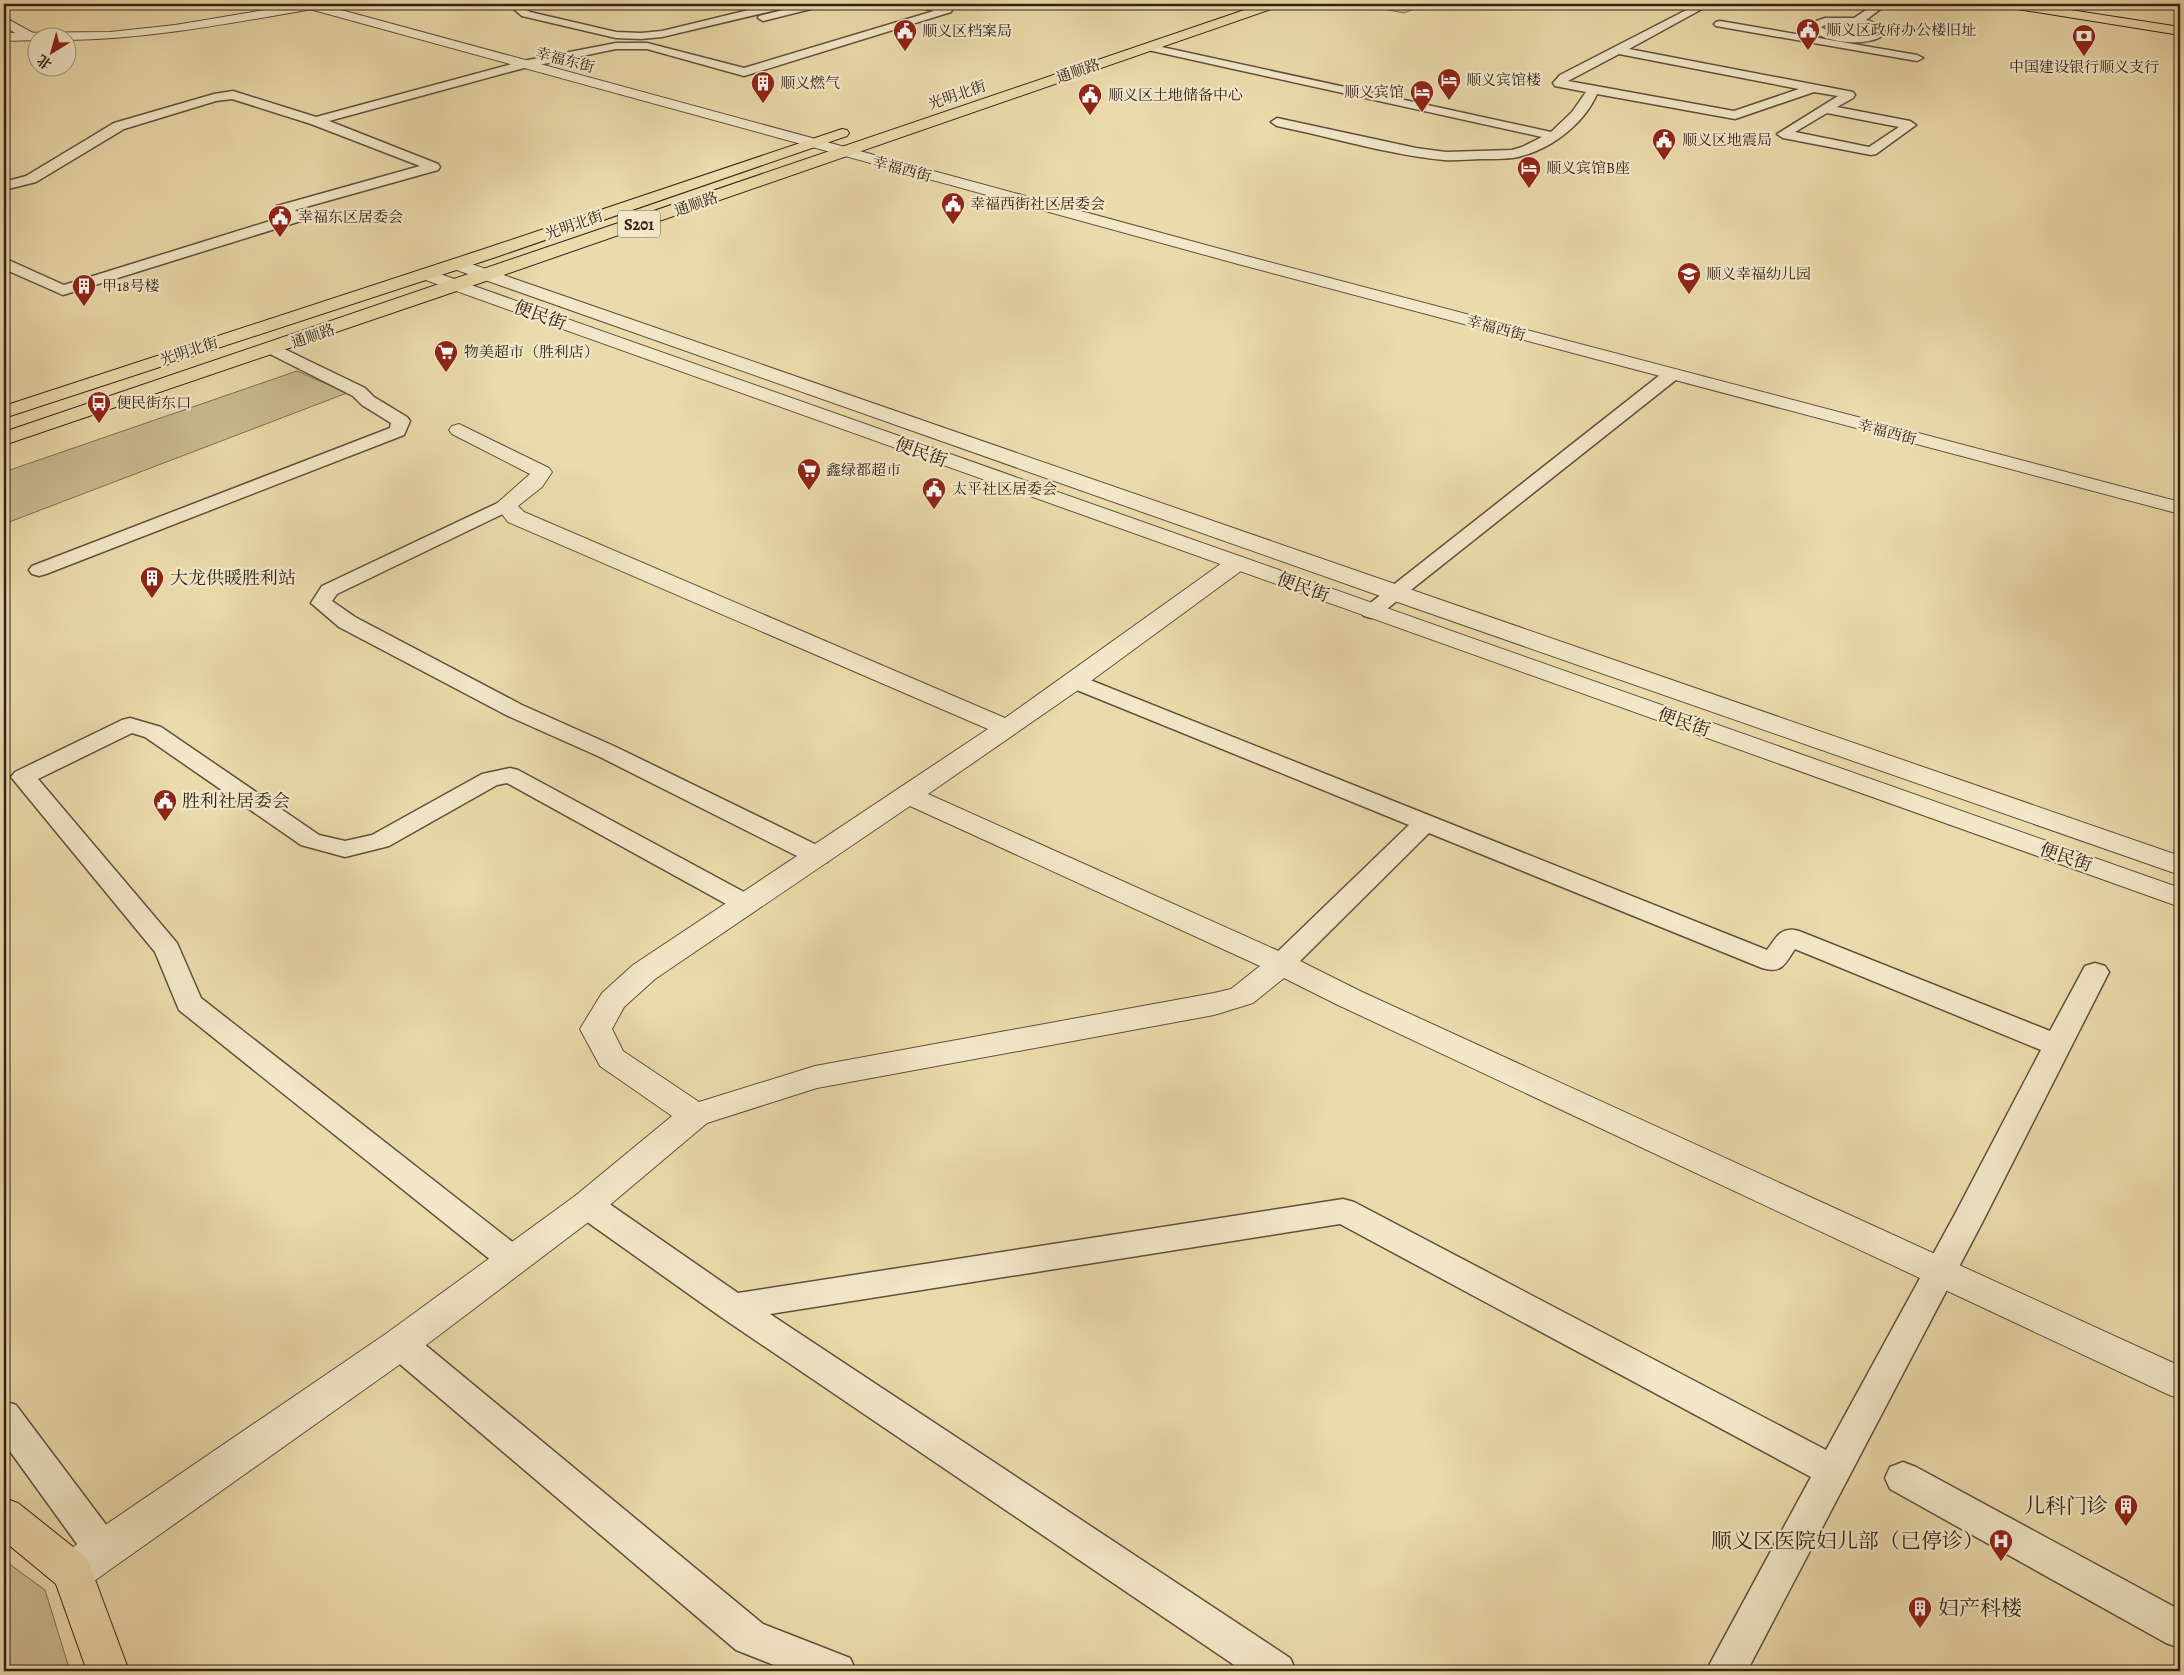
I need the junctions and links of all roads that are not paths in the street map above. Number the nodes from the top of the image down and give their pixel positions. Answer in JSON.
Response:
{"nodes":[{"id":1,"x":513,"y":4,"type":"edge"},
{"id":2,"x":779,"y":4,"type":"edge"},
{"id":3,"x":819,"y":4,"type":"edge"},
{"id":4,"x":918,"y":4,"type":"edge"},
{"id":5,"x":1273,"y":4,"type":"edge"},
{"id":6,"x":1706,"y":4,"type":"edge"},
{"id":7,"x":1882,"y":4,"type":"edge"},
{"id":8,"x":2011,"y":4,"type":"edge"},
{"id":9,"x":2056,"y":4,"type":"edge"},
{"id":10,"x":314,"y":5,"type":"edge"},
{"id":11,"x":1855,"y":22,"type":"junction"},
{"id":12,"x":6,"y":23,"type":"edge"},
{"id":13,"x":2180,"y":23,"type":"edge"},
{"id":14,"x":1720,"y":24,"type":"dead end"},
{"id":15,"x":2180,"y":30,"type":"edge"},
{"id":16,"x":28,"y":35,"type":"edge"},
{"id":17,"x":28,"y":36,"type":"edge"},
{"id":18,"x":78,"y":36,"type":"edge"},
{"id":19,"x":4,"y":37,"type":"edge"},
{"id":20,"x":1829,"y":39,"type":"junction"},
{"id":21,"x":647,"y":46,"type":"junction"},
{"id":22,"x":1148,"y":47,"type":"junction"},
{"id":23,"x":1618,"y":50,"type":"junction"},
{"id":24,"x":1917,"y":58,"type":"dead end"},
{"id":25,"x":522,"y":65,"type":"junction"},
{"id":26,"x":1816,"y":88,"type":"junction"},
{"id":27,"x":1593,"y":89,"type":"junction"},
{"id":28,"x":1825,"y":109,"type":"junction"},
{"id":29,"x":316,"y":121,"type":"junction"},
{"id":30,"x":1277,"y":122,"type":"dead end"},
{"id":31,"x":859,"y":128,"type":"dead end"},
{"id":32,"x":1554,"y":136,"type":"junction"},
{"id":33,"x":812,"y":144,"type":"junction"},
{"id":34,"x":843,"y":153,"type":"junction"},
{"id":35,"x":4,"y":186,"type":"edge"},
{"id":36,"x":4,"y":263,"type":"edge"},
{"id":37,"x":426,"y":274,"type":"joint"},
{"id":38,"x":457,"y":274,"type":"junction"},
{"id":39,"x":487,"y":275,"type":"junction"},
{"id":40,"x":274,"y":349,"type":"junction"},
{"id":41,"x":1670,"y":375,"type":"junction"},
{"id":42,"x":4,"y":412,"type":"edge"},
{"id":43,"x":460,"y":430,"type":"dead end"},
{"id":44,"x":4,"y":439,"type":"edge"},
{"id":45,"x":506,"y":505,"type":"junction"},
{"id":46,"x":2180,"y":508,"type":"edge"},
{"id":47,"x":1237,"y":563,"type":"junction"},
{"id":48,"x":39,"y":570,"type":"dead end"},
{"id":49,"x":1394,"y":593,"type":"junction"},
{"id":50,"x":1372,"y":612,"type":"junction"},
{"id":51,"x":1075,"y":681,"type":"junction"},
{"id":52,"x":1007,"y":728,"type":"junction"},
{"id":53,"x":917,"y":789,"type":"junction"},
{"id":54,"x":1426,"y":822,"type":"junction"},
{"id":55,"x":2121,"y":846,"type":"junction"},
{"id":56,"x":818,"y":856,"type":"junction"},
{"id":57,"x":2180,"y":859,"type":"edge"},
{"id":58,"x":2073,"y":860,"type":"junction"},
{"id":59,"x":2180,"y":866,"type":"edge"},
{"id":60,"x":2180,"y":898,"type":"edge"},
{"id":61,"x":746,"y":904,"type":"junction"},
{"id":62,"x":2180,"y":908,"type":"edge"},
{"id":63,"x":1281,"y":964,"type":"junction"},
{"id":64,"x":2095,"y":972,"type":"dead end"},
{"id":65,"x":2057,"y":1045,"type":"junction"},
{"id":66,"x":695,"y":1115,"type":"junction"},
{"id":67,"x":587,"y":1205,"type":"junction"},
{"id":68,"x":512,"y":1260,"type":"junction"},
{"id":69,"x":1940,"y":1271,"type":"junction"},
{"id":70,"x":733,"y":1307,"type":"junction"},
{"id":71,"x":400,"y":1344,"type":"junction"},
{"id":72,"x":2180,"y":1383,"type":"edge"},
{"id":73,"x":4,"y":1416,"type":"edge"},
{"id":74,"x":1833,"y":1471,"type":"junction"},
{"id":75,"x":1903,"y":1478,"type":"dead end"},
{"id":76,"x":4,"y":1516,"type":"edge"},
{"id":77,"x":88,"y":1561,"type":"junction"},
{"id":78,"x":2180,"y":1630,"type":"edge"},
{"id":79,"x":108,"y":1671,"type":"edge"},
{"id":80,"x":836,"y":1671,"type":"edge"},
{"id":81,"x":1276,"y":1671,"type":"edge"},
{"id":82,"x":1726,"y":1671,"type":"edge"}],
"edges":[{"from":1,"to":2,"type":"lane"},
{"from":3,"to":21,"type":"lane"},
{"from":4,"to":21,"type":"lane"},
{"from":5,"to":22,"type":"main road","name":"通顺路","number":"S201"},
{"from":6,"to":23,"type":"lane"},
{"from":7,"to":11,"type":"lane"},
{"from":8,"to":15,"type":"main road"},
{"from":9,"to":13,"type":"main road"},
{"from":10,"to":18,"type":"street"},
{"from":10,"to":25,"type":"street","name":"幸福东街"},
{"from":11,"to":20,"type":"lane"},
{"from":11,"to":20,"type":"lane"},
{"from":12,"to":16,"type":"street"},
{"from":14,"to":20,"type":"lane"},
{"from":17,"to":19,"type":"street"},
{"from":20,"to":24,"type":"lane"},
{"from":21,"to":25,"type":"lane"},
{"from":22,"to":32,"type":"lane"},
{"from":22,"to":34,"type":"main road","name":"通顺路","number":"S201"},
{"from":23,"to":26,"type":"lane"},
{"from":23,"to":27,"type":"lane"},
{"from":25,"to":29,"type":"lane"},
{"from":25,"to":33,"type":"street","name":"幸福东街"},
{"from":26,"to":27,"type":"lane"},
{"from":26,"to":28,"type":"lane"},
{"from":27,"to":32,"type":"lane"},
{"from":28,"to":28,"type":"lane"},
{"from":29,"to":35,"type":"lane"},
{"from":29,"to":36,"type":"lane"},
{"from":30,"to":32,"type":"lane"},
{"from":31,"to":33,"type":"main road","name":"光明北街","number":"S201"},
{"from":33,"to":34,"type":"street","name":"幸福西街"},
{"from":33,"to":38,"type":"main road","name":"光明北街","number":"S201"},
{"from":34,"to":39,"type":"main road","name":"通顺路","number":"S201"},
{"from":34,"to":41,"type":"street","name":"幸福西街"},
{"from":37,"to":38,"type":"street","name":"便民街"},
{"from":37,"to":42,"type":"main road","name":"光明北街"},
{"from":38,"to":39,"type":"street","name":"便民街"},
{"from":38,"to":40,"type":"main road","name":"通顺路","number":"S201"},
{"from":38,"to":47,"type":"street","name":"便民街"},
{"from":39,"to":49,"type":"street","name":"便民街"},
{"from":40,"to":44,"type":"main road","name":"通顺路","number":"S201"},
{"from":40,"to":48,"type":"lane"},
{"from":41,"to":46,"type":"street","name":"幸福西街"},
{"from":41,"to":49,"type":"lane"},
{"from":43,"to":45,"type":"street"},
{"from":45,"to":52,"type":"street"},
{"from":45,"to":56,"type":"lane"},
{"from":47,"to":50,"type":"street","name":"便民街"},
{"from":47,"to":51,"type":"street"},
{"from":49,"to":50,"type":"lane"},
{"from":49,"to":55,"type":"street","name":"便民街"},
{"from":50,"to":58,"type":"street","name":"便民街"},
{"from":51,"to":52,"type":"street"},
{"from":51,"to":54,"type":"lane"},
{"from":52,"to":53,"type":"street"},
{"from":53,"to":56,"type":"street"},
{"from":53,"to":63,"type":"street"},
{"from":54,"to":63,"type":"lane"},
{"from":54,"to":65,"type":"lane"},
{"from":55,"to":57,"type":"street"},
{"from":55,"to":59,"type":"street","name":"便民街"},
{"from":56,"to":61,"type":"street"},
{"from":58,"to":60,"type":"street","name":"便民街"},
{"from":58,"to":62,"type":"street"},
{"from":61,"to":66,"type":"street"},
{"from":61,"to":68,"type":"lane"},
{"from":63,"to":66,"type":"street"},
{"from":63,"to":69,"type":"street"},
{"from":64,"to":65,"type":"lane"},
{"from":65,"to":69,"type":"lane"},
{"from":66,"to":67,"type":"street"},
{"from":67,"to":68,"type":"street"},
{"from":67,"to":70,"type":"lane"},
{"from":68,"to":71,"type":"street"},
{"from":69,"to":72,"type":"street"},
{"from":69,"to":74,"type":"lane"},
{"from":70,"to":74,"type":"lane"},
{"from":70,"to":81,"type":"lane"},
{"from":71,"to":77,"type":"street"},
{"from":71,"to":80,"type":"lane"},
{"from":73,"to":77,"type":"lane"},
{"from":74,"to":82,"type":"lane"},
{"from":75,"to":78,"type":"lane"},
{"from":76,"to":77,"type":"main road"},
{"from":77,"to":79,"type":"main road"}]}
